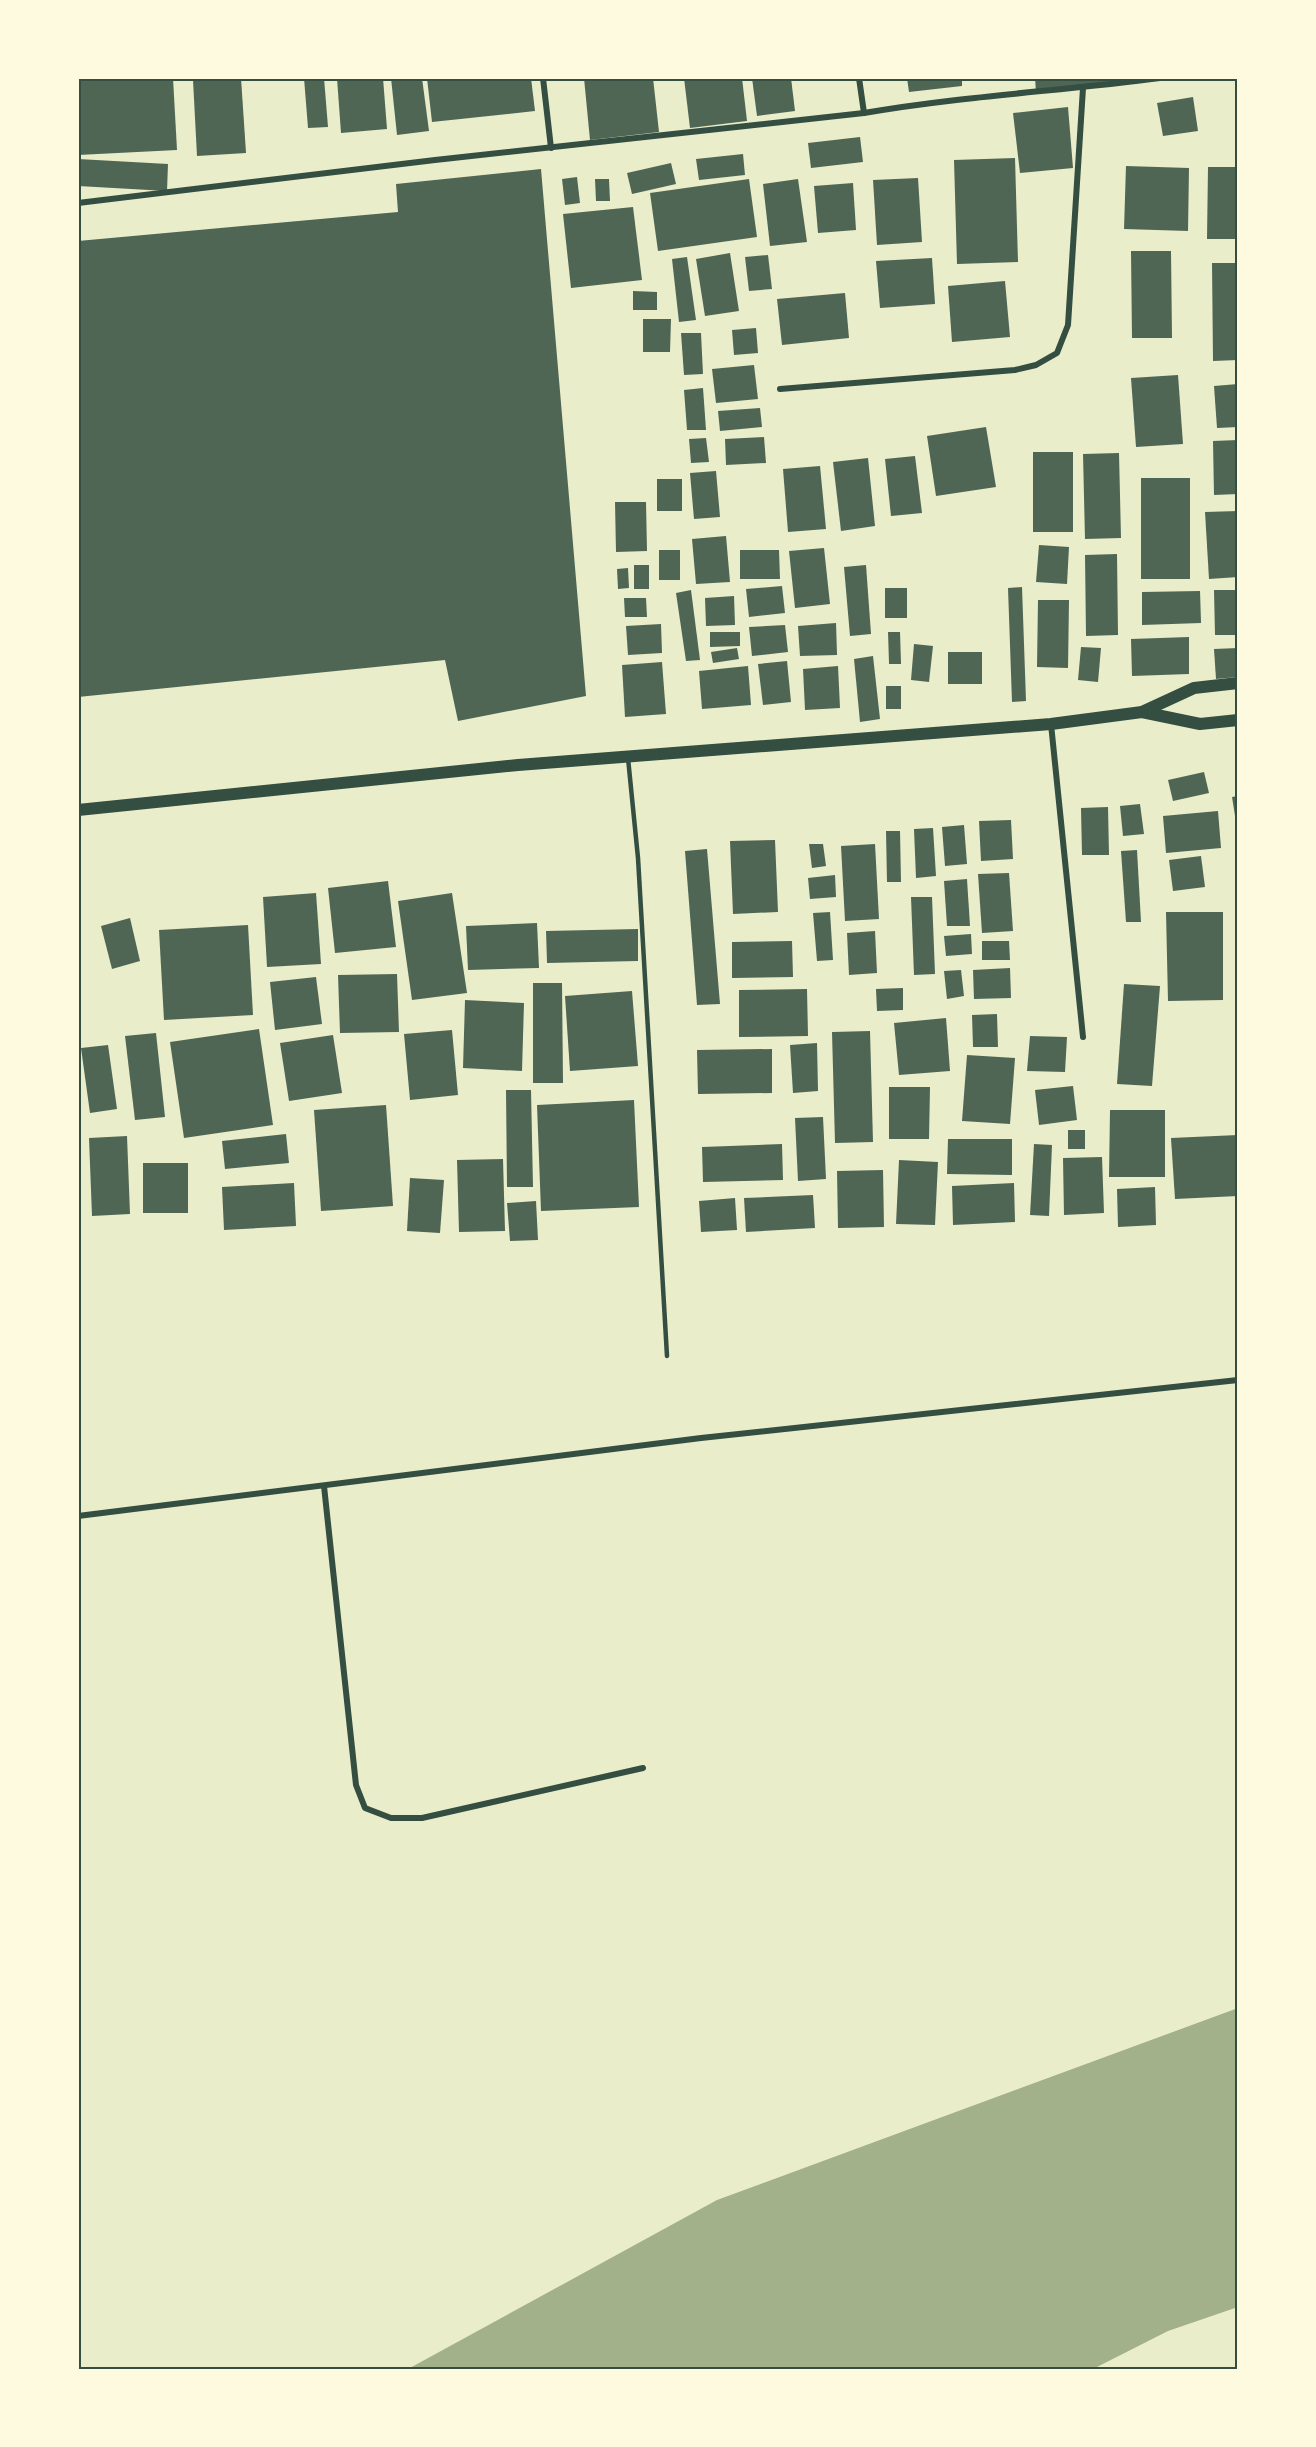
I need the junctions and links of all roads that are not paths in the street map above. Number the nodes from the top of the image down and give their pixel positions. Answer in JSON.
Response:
{"nodes":[{"id":1,"x":543,"y":78,"type":"edge"},
{"id":2,"x":860,"y":78,"type":"edge"},
{"id":3,"x":1160,"y":78,"type":"edge"},
{"id":4,"x":1083,"y":88,"type":"junction"},
{"id":5,"x":864,"y":113,"type":"junction"},
{"id":6,"x":551,"y":148,"type":"junction"},
{"id":7,"x":78,"y":203,"type":"edge"},
{"id":8,"x":780,"y":389,"type":"dead end"},
{"id":9,"x":1238,"y":683,"type":"edge"},
{"id":10,"x":1142,"y":712,"type":"junction"},
{"id":11,"x":1238,"y":720,"type":"edge"},
{"id":12,"x":1051,"y":724,"type":"junction"},
{"id":13,"x":628,"y":758,"type":"junction"},
{"id":14,"x":78,"y":810,"type":"edge"},
{"id":15,"x":1083,"y":1037,"type":"dead end"},
{"id":16,"x":667,"y":1356,"type":"dead end"},
{"id":17,"x":1238,"y":1380,"type":"edge"},
{"id":18,"x":324,"y":1486,"type":"junction"},
{"id":19,"x":78,"y":1516,"type":"edge"},
{"id":20,"x":642,"y":1768,"type":"dead end"}],
"edges":[{"from":1,"to":6,"type":"street"},
{"from":2,"to":5,"type":"street"},
{"from":3,"to":4,"type":"street"},
{"from":4,"to":5,"type":"street"},
{"from":4,"to":8,"type":"street"},
{"from":5,"to":6,"type":"street"},
{"from":6,"to":7,"type":"street"},
{"from":9,"to":10,"type":"main road"},
{"from":10,"to":11,"type":"main road"},
{"from":10,"to":12,"type":"main road"},
{"from":12,"to":13,"type":"main road"},
{"from":12,"to":15,"type":"street"},
{"from":13,"to":14,"type":"main road"},
{"from":13,"to":16,"type":"lane"},
{"from":17,"to":18,"type":"street"},
{"from":18,"to":19,"type":"street"},
{"from":18,"to":20,"type":"street"}]}
